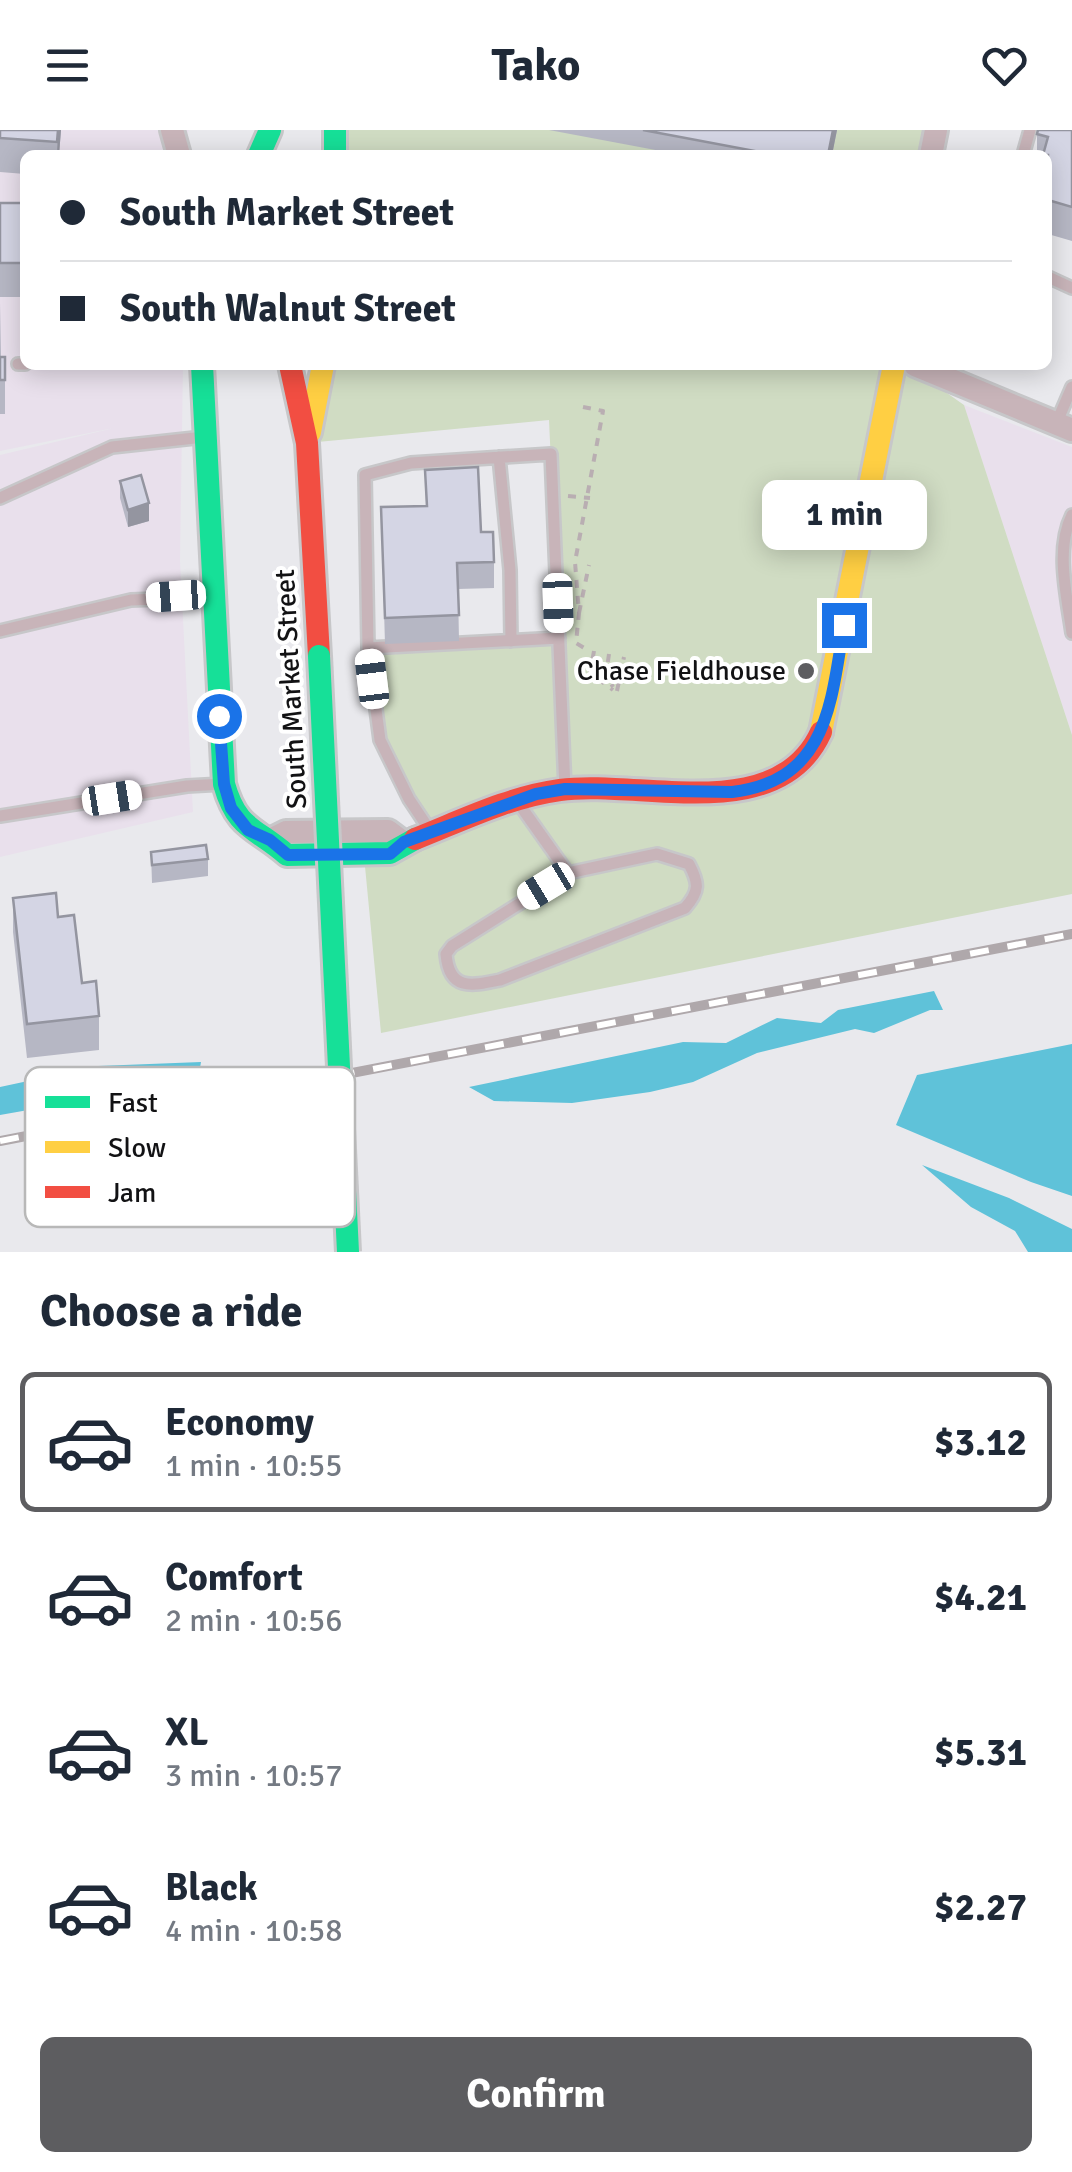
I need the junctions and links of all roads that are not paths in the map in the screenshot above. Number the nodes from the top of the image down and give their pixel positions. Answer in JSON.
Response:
{"nodes":[{"id":1,"x":202,"y":370,"type":"edge"},
{"id":2,"x":291,"y":370,"type":"edge"},
{"id":3,"x":322,"y":370,"type":"edge"},
{"id":4,"x":893,"y":370,"type":"edge"},
{"id":5,"x":928,"y":370,"type":"edge"},
{"id":6,"x":1072,"y":387,"type":"edge"},
{"id":7,"x":1064,"y":427,"type":"edge"},
{"id":8,"x":206,"y":437,"type":"junction"},
{"id":9,"x":307,"y":443,"type":"junction"},
{"id":10,"x":499,"y":458,"type":"junction"},
{"id":11,"x":0,"y":498,"type":"edge"},
{"id":12,"x":1072,"y":514,"type":"edge"},
{"id":13,"x":214,"y":597,"type":"junction"},
{"id":14,"x":0,"y":631,"type":"edge"},
{"id":15,"x":1072,"y":633,"type":"edge"},
{"id":16,"x":559,"y":638,"type":"junction"},
{"id":17,"x":511,"y":641,"type":"junction"},
{"id":18,"x":368,"y":648,"type":"junction"},
{"id":19,"x":224,"y":784,"type":"junction"},
{"id":20,"x":565,"y":789,"type":"junction"},
{"id":21,"x":517,"y":801,"type":"junction"},
{"id":22,"x":0,"y":816,"type":"edge"},
{"id":23,"x":431,"y":833,"type":"junction"},
{"id":24,"x":568,"y":874,"type":"junction"},
{"id":25,"x":339,"y":1067,"type":"edge"},
{"id":26,"x":347,"y":1227,"type":"edge"},
{"id":27,"x":348,"y":1252,"type":"edge"}],
"edges":[{"from":1,"to":8,"type":"street","name":"South Market Street"},
{"from":2,"to":9,"type":"street","name":"South Market Street"},
{"from":3,"to":9,"type":"street"},
{"from":4,"to":20,"type":"street","name":"South Market Street"},
{"from":5,"to":7,"type":"street"},
{"from":6,"to":7,"type":"lane"},
{"from":8,"to":11,"type":"lane"},
{"from":8,"to":13,"type":"street","name":"South Market Street"},
{"from":9,"to":25,"type":"street","name":"South Market Street","bridge":true},
{"from":10,"to":16,"type":"lane"},
{"from":10,"to":17,"type":"lane"},
{"from":10,"to":18,"type":"lane"},
{"from":12,"to":15,"type":"lane"},
{"from":13,"to":14,"type":"lane"},
{"from":13,"to":19,"type":"street","name":"South Market Street"},
{"from":16,"to":17,"type":"lane"},
{"from":16,"to":20,"type":"lane"},
{"from":17,"to":18,"type":"lane"},
{"from":18,"to":23,"type":"lane"},
{"from":19,"to":22,"type":"lane"},
{"from":19,"to":23,"type":"street","name":"South Market Street"},
{"from":20,"to":21,"type":"street","name":"South Market Street"},
{"from":21,"to":23,"type":"street","name":"South Market Street"},
{"from":21,"to":24,"type":"lane"},
{"from":24,"to":24,"type":"lane"},
{"from":26,"to":27,"type":"street","name":"South Market Street","bridge":true}]}
